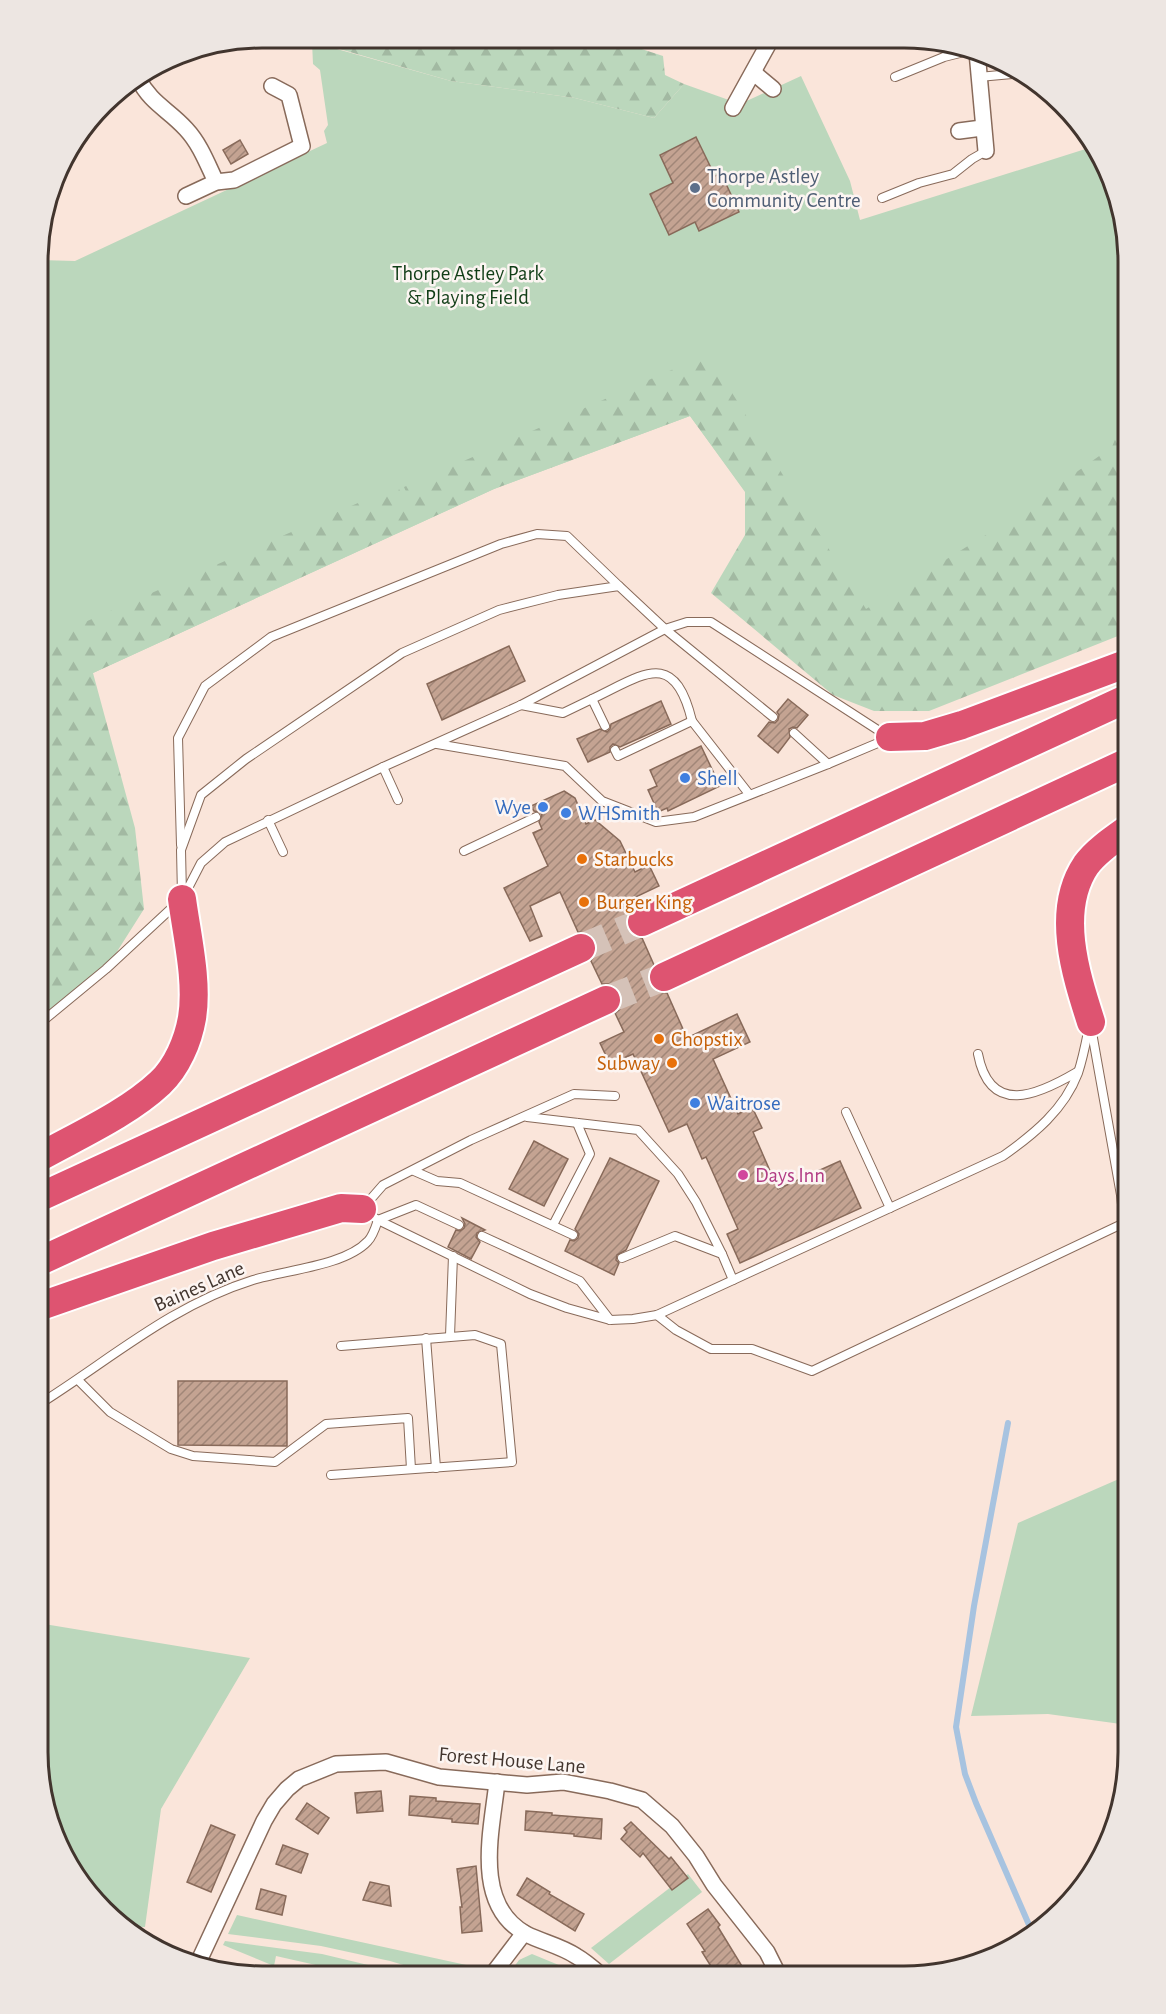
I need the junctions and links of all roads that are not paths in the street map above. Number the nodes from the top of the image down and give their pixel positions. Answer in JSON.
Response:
{"nodes":[{"id":1,"x":766,"y":48,"type":"edge"},
{"id":2,"x":955,"y":54,"type":"edge"},
{"id":3,"x":978,"y":61,"type":"edge"},
{"id":4,"x":754,"y":73,"type":"junction"},
{"id":5,"x":1007,"y":74,"type":"edge"},
{"id":6,"x":895,"y":76,"type":"dead end"},
{"id":7,"x":979,"y":77,"type":"junction"},
{"id":8,"x":142,"y":85,"type":"edge"},
{"id":9,"x":272,"y":86,"type":"dead end"},
{"id":10,"x":773,"y":89,"type":"dead end"},
{"id":11,"x":733,"y":108,"type":"dead end"},
{"id":12,"x":982,"y":128,"type":"junction"},
{"id":13,"x":959,"y":131,"type":"dead end"},
{"id":14,"x":986,"y":151,"type":"joint"},
{"id":15,"x":216,"y":182,"type":"junction"},
{"id":16,"x":186,"y":196,"type":"dead end"},
{"id":17,"x":882,"y":198,"type":"dead end"},
{"id":18,"x":619,"y":586,"type":"junction"},
{"id":19,"x":665,"y":629,"type":"junction"},
{"id":20,"x":1118,"y":667,"type":"edge"},
{"id":21,"x":592,"y":699,"type":"junction"},
{"id":22,"x":1118,"y":703,"type":"edge"},
{"id":23,"x":521,"y":705,"type":"junction"},
{"id":24,"x":773,"y":717,"type":"dead end"},
{"id":25,"x":692,"y":721,"type":"junction"},
{"id":26,"x":605,"y":726,"type":"dead end"},
{"id":27,"x":794,"y":733,"type":"dead end"},
{"id":28,"x":890,"y":737,"type":"junction"},
{"id":29,"x":436,"y":744,"type":"junction"},
{"id":30,"x":615,"y":750,"type":"dead end"},
{"id":31,"x":828,"y":764,"type":"junction"},
{"id":32,"x":383,"y":767,"type":"junction"},
{"id":33,"x":1118,"y":767,"type":"edge"},
{"id":34,"x":749,"y":794,"type":"junction"},
{"id":35,"x":398,"y":800,"type":"dead end"},
{"id":36,"x":536,"y":817,"type":"dead end"},
{"id":37,"x":268,"y":820,"type":"junction"},
{"id":38,"x":1118,"y":836,"type":"edge"},
{"id":39,"x":181,"y":850,"type":"junction"},
{"id":40,"x":464,"y":851,"type":"dead end"},
{"id":41,"x":283,"y":852,"type":"dead end"},
{"id":42,"x":182,"y":899,"type":"junction"},
{"id":43,"x":642,"y":922,"type":"tunnel mouth"},
{"id":44,"x":581,"y":948,"type":"tunnel mouth"},
{"id":45,"x":664,"y":977,"type":"tunnel mouth"},
{"id":46,"x":606,"y":1000,"type":"tunnel mouth"},
{"id":47,"x":48,"y":1017,"type":"edge"},
{"id":48,"x":1090,"y":1022,"type":"junction"},
{"id":49,"x":978,"y":1054,"type":"dead end"},
{"id":50,"x":1078,"y":1071,"type":"junction"},
{"id":51,"x":615,"y":1096,"type":"dead end"},
{"id":52,"x":846,"y":1112,"type":"dead end"},
{"id":53,"x":525,"y":1117,"type":"junction"},
{"id":54,"x":577,"y":1123,"type":"junction"},
{"id":55,"x":48,"y":1152,"type":"edge"},
{"id":56,"x":414,"y":1171,"type":"junction"},
{"id":57,"x":1118,"y":1178,"type":"edge"},
{"id":58,"x":48,"y":1193,"type":"edge"},
{"id":59,"x":890,"y":1208,"type":"junction"},
{"id":60,"x":370,"y":1215,"type":"junction"},
{"id":61,"x":459,"y":1225,"type":"dead end"},
{"id":62,"x":553,"y":1225,"type":"junction"},
{"id":63,"x":1118,"y":1226,"type":"edge"},
{"id":64,"x":573,"y":1235,"type":"dead end"},
{"id":65,"x":482,"y":1236,"type":"dead end"},
{"id":66,"x":722,"y":1254,"type":"junction"},
{"id":67,"x":453,"y":1256,"type":"junction"},
{"id":68,"x":48,"y":1257,"type":"edge"},
{"id":69,"x":622,"y":1258,"type":"dead end"},
{"id":70,"x":733,"y":1280,"type":"junction"},
{"id":71,"x":48,"y":1304,"type":"edge"},
{"id":72,"x":657,"y":1315,"type":"junction"},
{"id":73,"x":610,"y":1320,"type":"junction"},
{"id":74,"x":450,"y":1336,"type":"junction"},
{"id":75,"x":426,"y":1338,"type":"junction"},
{"id":76,"x":341,"y":1346,"type":"dead end"},
{"id":77,"x":78,"y":1380,"type":"junction"},
{"id":78,"x":48,"y":1399,"type":"edge"},
{"id":79,"x":436,"y":1468,"type":"junction"},
{"id":80,"x":411,"y":1469,"type":"junction"},
{"id":81,"x":331,"y":1475,"type":"dead end"},
{"id":82,"x":498,"y":1782,"type":"junction"},
{"id":83,"x":524,"y":1933,"type":"junction"},
{"id":84,"x":201,"y":1957,"type":"edge"},
{"id":85,"x":499,"y":1966,"type":"edge"},
{"id":86,"x":589,"y":1966,"type":"edge"},
{"id":87,"x":774,"y":1966,"type":"edge"}],
"edges":[{"from":1,"to":4,"type":"street"},
{"from":2,"to":6,"type":"lane"},
{"from":3,"to":7,"type":"street"},
{"from":4,"to":10,"type":"street"},
{"from":4,"to":11,"type":"street"},
{"from":5,"to":7,"type":"lane"},
{"from":7,"to":12,"type":"street"},
{"from":8,"to":15,"type":"street"},
{"from":9,"to":15,"type":"street"},
{"from":12,"to":13,"type":"street"},
{"from":12,"to":14,"type":"street"},
{"from":14,"to":17,"type":"lane"},
{"from":15,"to":16,"type":"street"},
{"from":18,"to":19,"type":"lane"},
{"from":18,"to":39,"type":"lane"},
{"from":18,"to":39,"type":"lane"},
{"from":19,"to":23,"type":"lane"},
{"from":19,"to":24,"type":"lane"},
{"from":19,"to":28,"type":"lane"},
{"from":20,"to":28,"type":"highway"},
{"from":21,"to":23,"type":"lane"},
{"from":21,"to":25,"type":"lane"},
{"from":21,"to":26,"type":"lane"},
{"from":22,"to":43,"type":"highway"},
{"from":23,"to":29,"type":"lane"},
{"from":25,"to":30,"type":"lane"},
{"from":25,"to":34,"type":"lane"},
{"from":27,"to":31,"type":"lane"},
{"from":28,"to":31,"type":"lane"},
{"from":29,"to":32,"type":"lane"},
{"from":29,"to":34,"type":"lane"},
{"from":31,"to":34,"type":"lane"},
{"from":32,"to":35,"type":"lane"},
{"from":32,"to":37,"type":"lane"},
{"from":33,"to":45,"type":"highway"},
{"from":36,"to":40,"type":"lane"},
{"from":37,"to":41,"type":"lane"},
{"from":37,"to":42,"type":"lane"},
{"from":38,"to":48,"type":"highway"},
{"from":39,"to":42,"type":"lane"},
{"from":42,"to":47,"type":"lane"},
{"from":42,"to":55,"type":"highway"},
{"from":44,"to":58,"type":"highway"},
{"from":46,"to":68,"type":"highway"},
{"from":48,"to":50,"type":"lane"},
{"from":48,"to":57,"type":"lane"},
{"from":49,"to":50,"type":"lane"},
{"from":50,"to":59,"type":"lane"},
{"from":51,"to":53,"type":"lane","name":"Baines Lane"},
{"from":52,"to":59,"type":"lane"},
{"from":53,"to":54,"type":"lane"},
{"from":53,"to":56,"type":"lane","name":"Baines Lane"},
{"from":54,"to":62,"type":"lane"},
{"from":54,"to":66,"type":"lane"},
{"from":56,"to":60,"type":"lane","name":"Baines Lane"},
{"from":56,"to":62,"type":"lane"},
{"from":59,"to":70,"type":"lane"},
{"from":60,"to":61,"type":"lane"},
{"from":60,"to":67,"type":"lane"},
{"from":60,"to":71,"type":"highway"},
{"from":60,"to":77,"type":"lane","name":"Baines Lane"},
{"from":62,"to":64,"type":"lane"},
{"from":63,"to":72,"type":"lane"},
{"from":65,"to":73,"type":"lane"},
{"from":66,"to":69,"type":"lane"},
{"from":66,"to":70,"type":"lane"},
{"from":67,"to":73,"type":"lane"},
{"from":67,"to":74,"type":"lane"},
{"from":70,"to":72,"type":"lane"},
{"from":72,"to":73,"type":"lane"},
{"from":74,"to":75,"type":"lane"},
{"from":74,"to":79,"type":"lane"},
{"from":75,"to":76,"type":"lane"},
{"from":75,"to":79,"type":"lane"},
{"from":77,"to":78,"type":"lane","name":"Baines Lane"},
{"from":77,"to":80,"type":"lane"},
{"from":79,"to":80,"type":"lane"},
{"from":80,"to":81,"type":"lane"},
{"from":82,"to":83,"type":"street"},
{"from":82,"to":84,"type":"street","name":"Forest House Lane"},
{"from":82,"to":87,"type":"street","name":"Forest House Lane"},
{"from":83,"to":85,"type":"street"},
{"from":83,"to":86,"type":"street"}]}
